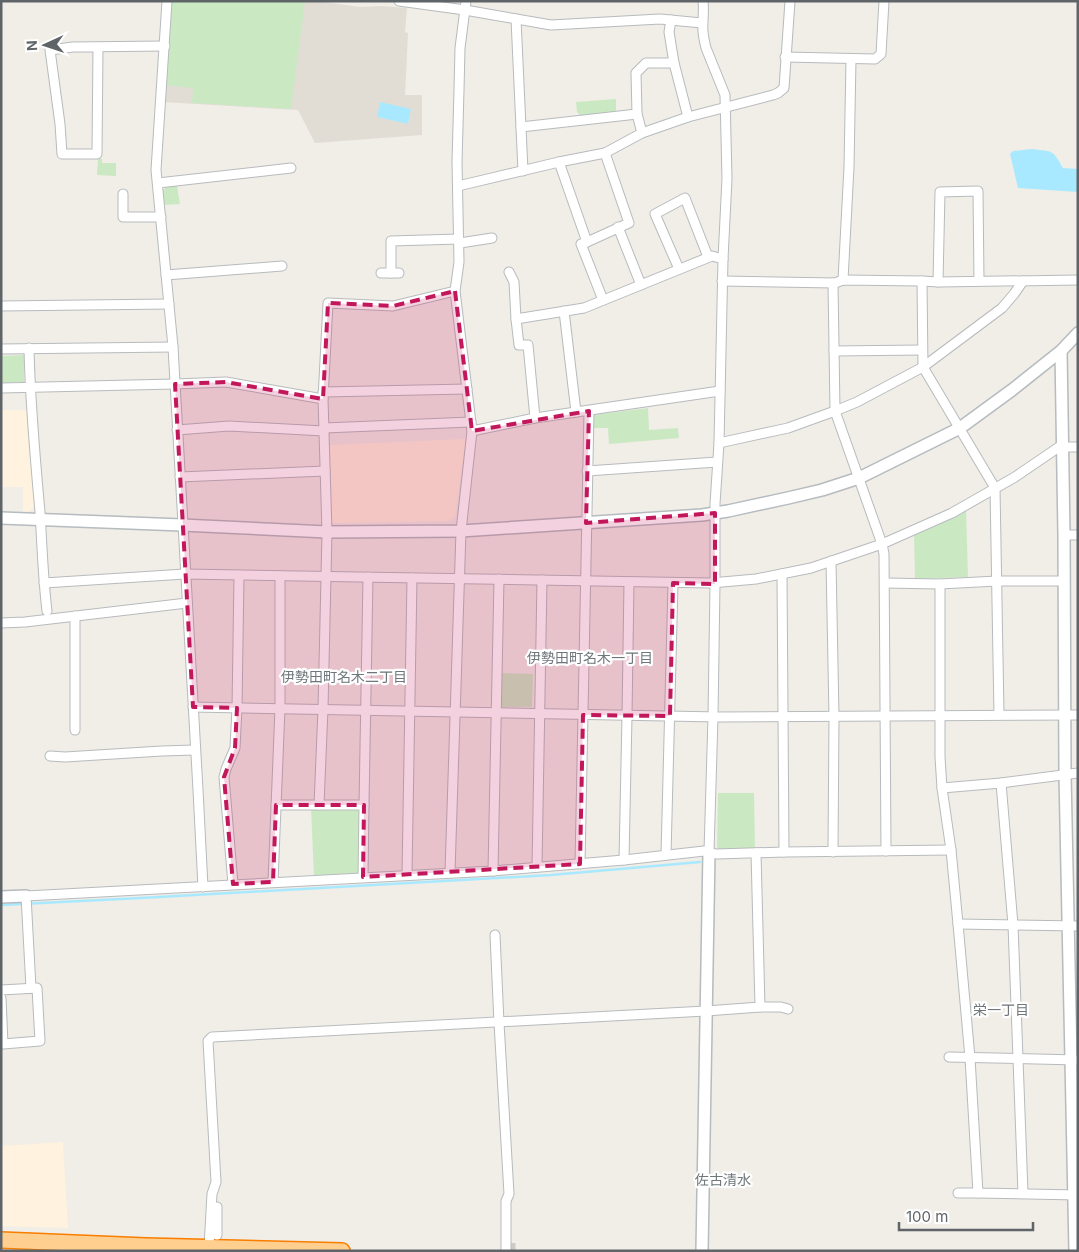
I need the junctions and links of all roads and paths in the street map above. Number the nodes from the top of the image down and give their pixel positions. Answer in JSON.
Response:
{"nodes":[{"id":1,"x":168,"y":1,"type":"edge"},
{"id":2,"x":399,"y":1,"type":"edge"},
{"id":3,"x":703,"y":1,"type":"edge"},
{"id":4,"x":790,"y":1,"type":"edge"},
{"id":5,"x":884,"y":1,"type":"edge"},
{"id":6,"x":466,"y":6,"type":"edge"},
{"id":7,"x":516,"y":19,"type":"junction"},
{"id":8,"x":671,"y":20,"type":"junction"},
{"id":9,"x":702,"y":23,"type":"junction"},
{"id":10,"x":165,"y":46,"type":"junction"},
{"id":11,"x":98,"y":47,"type":"junction"},
{"id":12,"x":785,"y":57,"type":"junction"},
{"id":13,"x":851,"y":59,"type":"junction"},
{"id":14,"x":674,"y":63,"type":"junction"},
{"id":15,"x":725,"y":108,"type":"junction"},
{"id":16,"x":637,"y":114,"type":"junction"},
{"id":17,"x":688,"y":117,"type":"junction"},
{"id":18,"x":521,"y":127,"type":"junction"},
{"id":19,"x":642,"y":133,"type":"junction"},
{"id":20,"x":605,"y":153,"type":"junction"},
{"id":21,"x":559,"y":162,"type":"junction"},
{"id":22,"x":291,"y":168,"type":"dead end"},
{"id":23,"x":523,"y":172,"type":"junction"},
{"id":24,"x":158,"y":183,"type":"junction"},
{"id":25,"x":458,"y":186,"type":"junction"},
{"id":26,"x":123,"y":194,"type":"dead end"},
{"id":27,"x":161,"y":217,"type":"junction"},
{"id":28,"x":618,"y":227,"type":"junction"},
{"id":29,"x":492,"y":238,"type":"dead end"},
{"id":30,"x":459,"y":241,"type":"junction"},
{"id":31,"x":586,"y":242,"type":"junction"},
{"id":32,"x":708,"y":258,"type":"junction"},
{"id":33,"x":722,"y":259,"type":"junction"},
{"id":34,"x":282,"y":266,"type":"dead end"},
{"id":35,"x":679,"y":270,"type":"junction"},
{"id":36,"x":509,"y":272,"type":"dead end"},
{"id":37,"x":390,"y":273,"type":"dead end"},
{"id":38,"x":166,"y":275,"type":"junction"},
{"id":39,"x":843,"y":280,"type":"junction"},
{"id":40,"x":1078,"y":280,"type":"edge"},
{"id":41,"x":722,"y":281,"type":"junction"},
{"id":42,"x":922,"y":281,"type":"junction"},
{"id":43,"x":1023,"y":281,"type":"junction"},
{"id":44,"x":938,"y":282,"type":"junction"},
{"id":45,"x":979,"y":282,"type":"junction"},
{"id":46,"x":833,"y":283,"type":"junction"},
{"id":47,"x":641,"y":285,"type":"junction"},
{"id":48,"x":454,"y":292,"type":"junction"},
{"id":49,"x":603,"y":300,"type":"junction"},
{"id":50,"x":169,"y":304,"type":"junction"},
{"id":51,"x":1,"y":306,"type":"edge"},
{"id":52,"x":564,"y":311,"type":"junction"},
{"id":53,"x":516,"y":319,"type":"junction"},
{"id":54,"x":1078,"y":333,"type":"edge"},
{"id":55,"x":173,"y":347,"type":"junction"},
{"id":56,"x":29,"y":348,"type":"junction"},
{"id":57,"x":1,"y":349,"type":"edge"},
{"id":58,"x":922,"y":350,"type":"junction"},
{"id":59,"x":834,"y":351,"type":"junction"},
{"id":60,"x":1061,"y":351,"type":"junction"},
{"id":61,"x":924,"y":367,"type":"junction"},
{"id":62,"x":175,"y":384,"type":"junction"},
{"id":63,"x":1,"y":388,"type":"edge"},
{"id":64,"x":30,"y":388,"type":"junction"},
{"id":65,"x":467,"y":389,"type":"junction"},
{"id":66,"x":720,"y":391,"type":"junction"},
{"id":67,"x":323,"y":396,"type":"junction"},
{"id":68,"x":589,"y":411,"type":"junction"},
{"id":69,"x":576,"y":412,"type":"junction"},
{"id":70,"x":835,"y":412,"type":"junction"},
{"id":71,"x":535,"y":418,"type":"junction"},
{"id":72,"x":472,"y":427,"type":"junction"},
{"id":73,"x":960,"y":428,"type":"junction"},
{"id":74,"x":324,"y":429,"type":"junction"},
{"id":75,"x":177,"y":430,"type":"junction"},
{"id":76,"x":719,"y":443,"type":"junction"},
{"id":77,"x":1063,"y":447,"type":"junction"},
{"id":78,"x":1078,"y":447,"type":"edge"},
{"id":79,"x":717,"y":462,"type":"junction"},
{"id":80,"x":325,"y":470,"type":"junction"},
{"id":81,"x":587,"y":471,"type":"junction"},
{"id":82,"x":180,"y":477,"type":"junction"},
{"id":83,"x":859,"y":478,"type":"junction"},
{"id":84,"x":995,"y":488,"type":"junction"},
{"id":85,"x":715,"y":513,"type":"junction"},
{"id":86,"x":1,"y":518,"type":"edge"},
{"id":87,"x":40,"y":520,"type":"junction"},
{"id":88,"x":586,"y":523,"type":"junction"},
{"id":89,"x":182,"y":525,"type":"junction"},
{"id":90,"x":460,"y":531,"type":"junction"},
{"id":91,"x":327,"y":532,"type":"junction"},
{"id":92,"x":1064,"y":535,"type":"junction"},
{"id":93,"x":1078,"y":535,"type":"edge"},
{"id":94,"x":882,"y":544,"type":"junction"},
{"id":95,"x":831,"y":561,"type":"junction"},
{"id":96,"x":185,"y":574,"type":"junction"},
{"id":97,"x":782,"y":574,"type":"junction"},
{"id":98,"x":239,"y":575,"type":"junction"},
{"id":99,"x":280,"y":576,"type":"junction"},
{"id":100,"x":326,"y":576,"type":"junction"},
{"id":101,"x":368,"y":577,"type":"junction"},
{"id":102,"x":412,"y":578,"type":"junction"},
{"id":103,"x":459,"y":579,"type":"junction"},
{"id":104,"x":499,"y":580,"type":"junction"},
{"id":105,"x":542,"y":580,"type":"junction"},
{"id":106,"x":585,"y":581,"type":"junction"},
{"id":107,"x":997,"y":581,"type":"junction"},
{"id":108,"x":1064,"y":581,"type":"junction"},
{"id":109,"x":629,"y":582,"type":"junction"},
{"id":110,"x":44,"y":583,"type":"junction"},
{"id":111,"x":673,"y":583,"type":"junction"},
{"id":112,"x":885,"y":583,"type":"junction"},
{"id":113,"x":715,"y":584,"type":"junction"},
{"id":114,"x":940,"y":584,"type":"junction"},
{"id":115,"x":187,"y":603,"type":"junction"},
{"id":116,"x":47,"y":611,"type":"dead end"},
{"id":117,"x":75,"y":616,"type":"junction"},
{"id":118,"x":1,"y":623,"type":"edge"},
{"id":119,"x":193,"y":707,"type":"junction"},
{"id":120,"x":237,"y":708,"type":"junction"},
{"id":121,"x":280,"y":708,"type":"junction"},
{"id":122,"x":323,"y":709,"type":"junction"},
{"id":123,"x":365,"y":710,"type":"junction"},
{"id":124,"x":410,"y":711,"type":"junction"},
{"id":125,"x":455,"y":712,"type":"junction"},
{"id":126,"x":496,"y":713,"type":"junction"},
{"id":127,"x":539,"y":714,"type":"junction"},
{"id":128,"x":582,"y":715,"type":"junction"},
{"id":129,"x":999,"y":715,"type":"junction"},
{"id":130,"x":1064,"y":715,"type":"junction"},
{"id":131,"x":1078,"y":715,"type":"edge"},
{"id":132,"x":627,"y":716,"type":"junction"},
{"id":133,"x":670,"y":716,"type":"junction"},
{"id":134,"x":940,"y":716,"type":"junction"},
{"id":135,"x":713,"y":717,"type":"junction"},
{"id":136,"x":782,"y":717,"type":"junction"},
{"id":137,"x":834,"y":717,"type":"junction"},
{"id":138,"x":885,"y":717,"type":"junction"},
{"id":139,"x":75,"y":730,"type":"dead end"},
{"id":140,"x":195,"y":750,"type":"junction"},
{"id":141,"x":50,"y":756,"type":"dead end"},
{"id":142,"x":1078,"y":773,"type":"edge"},
{"id":143,"x":1065,"y":774,"type":"junction"},
{"id":144,"x":1001,"y":783,"type":"junction"},
{"id":145,"x":942,"y":788,"type":"junction"},
{"id":146,"x":276,"y":805,"type":"junction"},
{"id":147,"x":319,"y":805,"type":"junction"},
{"id":148,"x":364,"y":805,"type":"junction"},
{"id":149,"x":951,"y":850,"type":"junction"},
{"id":150,"x":886,"y":851,"type":"junction"},
{"id":151,"x":708,"y":852,"type":"junction"},
{"id":152,"x":784,"y":852,"type":"junction"},
{"id":153,"x":833,"y":852,"type":"junction"},
{"id":154,"x":756,"y":853,"type":"junction"},
{"id":155,"x":666,"y":855,"type":"junction"},
{"id":156,"x":624,"y":860,"type":"junction"},
{"id":157,"x":580,"y":864,"type":"junction"},
{"id":158,"x":537,"y":867,"type":"junction"},
{"id":159,"x":493,"y":870,"type":"junction"},
{"id":160,"x":450,"y":872,"type":"junction"},
{"id":161,"x":407,"y":875,"type":"junction"},
{"id":162,"x":363,"y":877,"type":"junction"},
{"id":163,"x":273,"y":882,"type":"junction"},
{"id":164,"x":233,"y":884,"type":"junction"},
{"id":165,"x":203,"y":887,"type":"junction"},
{"id":166,"x":1,"y":897,"type":"edge"},
{"id":167,"x":26,"y":899,"type":"junction"},
{"id":168,"x":958,"y":924,"type":"junction"},
{"id":169,"x":1013,"y":925,"type":"junction"},
{"id":170,"x":1073,"y":926,"type":"edge"},
{"id":171,"x":495,"y":935,"type":"dead end"},
{"id":172,"x":31,"y":988,"type":"junction"},
{"id":173,"x":1,"y":990,"type":"edge"},
{"id":174,"x":1,"y":998,"type":"edge"},
{"id":175,"x":760,"y":1007,"type":"junction"},
{"id":176,"x":788,"y":1009,"type":"dead end"},
{"id":177,"x":706,"y":1011,"type":"junction"},
{"id":178,"x":499,"y":1022,"type":"junction"},
{"id":179,"x":948,"y":1058,"type":"dead end"},
{"id":180,"x":970,"y":1058,"type":"junction"},
{"id":181,"x":1018,"y":1060,"type":"junction"},
{"id":182,"x":1074,"y":1060,"type":"edge"},
{"id":183,"x":216,"y":1182,"type":"junction"},
{"id":184,"x":958,"y":1193,"type":"dead end"},
{"id":185,"x":978,"y":1193,"type":"junction"},
{"id":186,"x":1023,"y":1194,"type":"junction"},
{"id":187,"x":1076,"y":1195,"type":"edge"},
{"id":188,"x":1,"y":1240,"type":"edge"},
{"id":189,"x":213,"y":1241,"type":"junction"},
{"id":190,"x":509,"y":1247,"type":"tunnel mouth"},
{"id":191,"x":342,"y":1251,"type":"edge"},
{"id":192,"x":702,"y":1251,"type":"edge"},
{"id":193,"x":1075,"y":1251,"type":"edge"}],
"edges":[{"from":1,"to":10,"type":"street"},
{"from":2,"to":6,"type":"street"},
{"from":3,"to":9,"type":"street"},
{"from":4,"to":12,"type":"street"},
{"from":5,"to":13,"type":"street"},
{"from":6,"to":7,"type":"street"},
{"from":6,"to":25,"type":"street"},
{"from":7,"to":8,"type":"street"},
{"from":7,"to":18,"type":"street"},
{"from":8,"to":9,"type":"street"},
{"from":8,"to":14,"type":"street"},
{"from":9,"to":15,"type":"street"},
{"from":10,"to":11,"type":"street"},
{"from":10,"to":24,"type":"street"},
{"from":11,"to":11,"type":"street"},
{"from":12,"to":13,"type":"street"},
{"from":12,"to":15,"type":"street"},
{"from":13,"to":39,"type":"street"},
{"from":14,"to":16,"type":"street"},
{"from":14,"to":17,"type":"street"},
{"from":15,"to":17,"type":"street"},
{"from":15,"to":33,"type":"street"},
{"from":16,"to":18,"type":"street"},
{"from":16,"to":19,"type":"street"},
{"from":17,"to":19,"type":"street"},
{"from":18,"to":23,"type":"street"},
{"from":19,"to":20,"type":"street"},
{"from":20,"to":21,"type":"street"},
{"from":20,"to":28,"type":"street"},
{"from":21,"to":23,"type":"street"},
{"from":21,"to":31,"type":"street"},
{"from":22,"to":24,"type":"street"},
{"from":23,"to":25,"type":"street"},
{"from":24,"to":27,"type":"street"},
{"from":25,"to":30,"type":"street"},
{"from":26,"to":27,"type":"street"},
{"from":27,"to":38,"type":"street"},
{"from":28,"to":31,"type":"street"},
{"from":28,"to":47,"type":"street"},
{"from":29,"to":30,"type":"street"},
{"from":30,"to":37,"type":"street"},
{"from":30,"to":48,"type":"street"},
{"from":31,"to":49,"type":"street"},
{"from":32,"to":33,"type":"street"},
{"from":32,"to":35,"type":"street"},
{"from":32,"to":35,"type":"street"},
{"from":33,"to":41,"type":"street"},
{"from":34,"to":38,"type":"street"},
{"from":35,"to":47,"type":"street"},
{"from":36,"to":53,"type":"street"},
{"from":38,"to":50,"type":"street"},
{"from":39,"to":42,"type":"street"},
{"from":39,"to":46,"type":"street"},
{"from":40,"to":43,"type":"street"},
{"from":41,"to":46,"type":"street"},
{"from":41,"to":66,"type":"street"},
{"from":42,"to":44,"type":"street"},
{"from":42,"to":58,"type":"street"},
{"from":43,"to":45,"type":"street"},
{"from":43,"to":61,"type":"street"},
{"from":44,"to":45,"type":"street"},
{"from":44,"to":45,"type":"street"},
{"from":46,"to":59,"type":"street"},
{"from":47,"to":49,"type":"street"},
{"from":48,"to":65,"type":"street"},
{"from":48,"to":67,"type":"street"},
{"from":49,"to":52,"type":"street"},
{"from":50,"to":51,"type":"street"},
{"from":50,"to":55,"type":"street"},
{"from":52,"to":53,"type":"street"},
{"from":52,"to":69,"type":"street"},
{"from":53,"to":71,"type":"street"},
{"from":54,"to":60,"type":"street"},
{"from":55,"to":56,"type":"street"},
{"from":55,"to":62,"type":"street"},
{"from":56,"to":57,"type":"street"},
{"from":56,"to":64,"type":"street"},
{"from":58,"to":59,"type":"street"},
{"from":58,"to":61,"type":"street"},
{"from":59,"to":70,"type":"street"},
{"from":60,"to":73,"type":"street"},
{"from":60,"to":77,"type":"street"},
{"from":61,"to":70,"type":"street"},
{"from":61,"to":73,"type":"street"},
{"from":62,"to":64,"type":"street"},
{"from":62,"to":67,"type":"street"},
{"from":62,"to":75,"type":"street"},
{"from":63,"to":64,"type":"street"},
{"from":64,"to":87,"type":"street"},
{"from":65,"to":67,"type":"street"},
{"from":65,"to":72,"type":"street"},
{"from":66,"to":68,"type":"street"},
{"from":66,"to":76,"type":"street"},
{"from":67,"to":74,"type":"street"},
{"from":68,"to":69,"type":"street"},
{"from":68,"to":81,"type":"street"},
{"from":69,"to":71,"type":"street"},
{"from":70,"to":76,"type":"street"},
{"from":70,"to":83,"type":"street"},
{"from":71,"to":72,"type":"street"},
{"from":72,"to":74,"type":"street"},
{"from":72,"to":90,"type":"street"},
{"from":73,"to":83,"type":"street"},
{"from":73,"to":84,"type":"street"},
{"from":74,"to":75,"type":"street"},
{"from":74,"to":80,"type":"street"},
{"from":75,"to":82,"type":"street"},
{"from":76,"to":79,"type":"street"},
{"from":77,"to":78,"type":"street"},
{"from":77,"to":84,"type":"street"},
{"from":77,"to":92,"type":"street"},
{"from":79,"to":81,"type":"street"},
{"from":79,"to":85,"type":"street"},
{"from":80,"to":82,"type":"street"},
{"from":80,"to":91,"type":"street"},
{"from":81,"to":88,"type":"street"},
{"from":82,"to":89,"type":"street"},
{"from":83,"to":85,"type":"street"},
{"from":83,"to":94,"type":"street"},
{"from":84,"to":94,"type":"street"},
{"from":84,"to":107,"type":"street"},
{"from":85,"to":88,"type":"street"},
{"from":85,"to":113,"type":"street"},
{"from":86,"to":87,"type":"street"},
{"from":87,"to":89,"type":"street"},
{"from":87,"to":110,"type":"street"},
{"from":88,"to":90,"type":"street"},
{"from":88,"to":106,"type":"street"},
{"from":89,"to":91,"type":"street"},
{"from":89,"to":96,"type":"street"},
{"from":90,"to":91,"type":"street"},
{"from":90,"to":103,"type":"street"},
{"from":91,"to":100,"type":"street"},
{"from":92,"to":93,"type":"street"},
{"from":92,"to":108,"type":"street"},
{"from":94,"to":95,"type":"street"},
{"from":94,"to":112,"type":"street"},
{"from":95,"to":97,"type":"street"},
{"from":95,"to":137,"type":"street"},
{"from":96,"to":98,"type":"street"},
{"from":96,"to":110,"type":"street"},
{"from":96,"to":115,"type":"street"},
{"from":97,"to":113,"type":"street"},
{"from":97,"to":136,"type":"street"},
{"from":98,"to":99,"type":"street"},
{"from":98,"to":120,"type":"street"},
{"from":99,"to":100,"type":"street"},
{"from":99,"to":121,"type":"street"},
{"from":100,"to":101,"type":"street"},
{"from":100,"to":122,"type":"street"},
{"from":101,"to":102,"type":"street"},
{"from":101,"to":123,"type":"street"},
{"from":102,"to":103,"type":"street"},
{"from":102,"to":124,"type":"street"},
{"from":103,"to":104,"type":"street"},
{"from":103,"to":125,"type":"street"},
{"from":104,"to":105,"type":"street"},
{"from":104,"to":126,"type":"street"},
{"from":105,"to":106,"type":"street"},
{"from":105,"to":127,"type":"street"},
{"from":106,"to":109,"type":"street"},
{"from":106,"to":128,"type":"street"},
{"from":107,"to":108,"type":"street"},
{"from":107,"to":114,"type":"street"},
{"from":107,"to":129,"type":"street"},
{"from":108,"to":130,"type":"street"},
{"from":109,"to":111,"type":"street"},
{"from":109,"to":132,"type":"street"},
{"from":110,"to":116,"type":"street"},
{"from":111,"to":113,"type":"street"},
{"from":111,"to":133,"type":"street"},
{"from":112,"to":114,"type":"street"},
{"from":112,"to":138,"type":"street"},
{"from":113,"to":135,"type":"street"},
{"from":114,"to":134,"type":"street"},
{"from":115,"to":117,"type":"street"},
{"from":115,"to":119,"type":"street"},
{"from":117,"to":118,"type":"street"},
{"from":117,"to":139,"type":"street"},
{"from":119,"to":120,"type":"street"},
{"from":119,"to":140,"type":"street"},
{"from":120,"to":121,"type":"street"},
{"from":120,"to":164,"type":"street"},
{"from":121,"to":122,"type":"street"},
{"from":121,"to":146,"type":"street"},
{"from":122,"to":123,"type":"street"},
{"from":122,"to":147,"type":"street"},
{"from":123,"to":124,"type":"street"},
{"from":123,"to":148,"type":"street"},
{"from":124,"to":125,"type":"street"},
{"from":124,"to":161,"type":"street"},
{"from":125,"to":126,"type":"street"},
{"from":125,"to":160,"type":"street"},
{"from":126,"to":127,"type":"street"},
{"from":126,"to":159,"type":"street"},
{"from":127,"to":128,"type":"street"},
{"from":127,"to":158,"type":"street"},
{"from":128,"to":132,"type":"street"},
{"from":128,"to":157,"type":"street"},
{"from":129,"to":130,"type":"street"},
{"from":129,"to":134,"type":"street"},
{"from":130,"to":131,"type":"street"},
{"from":130,"to":143,"type":"street"},
{"from":132,"to":133,"type":"street"},
{"from":132,"to":156,"type":"street"},
{"from":133,"to":135,"type":"street"},
{"from":133,"to":155,"type":"street"},
{"from":134,"to":138,"type":"street"},
{"from":134,"to":145,"type":"street"},
{"from":135,"to":136,"type":"street"},
{"from":135,"to":151,"type":"street"},
{"from":136,"to":137,"type":"street"},
{"from":136,"to":152,"type":"street"},
{"from":137,"to":138,"type":"street"},
{"from":137,"to":153,"type":"street"},
{"from":138,"to":150,"type":"street"},
{"from":140,"to":141,"type":"street"},
{"from":140,"to":165,"type":"street"},
{"from":142,"to":143,"type":"street"},
{"from":143,"to":144,"type":"street"},
{"from":143,"to":170,"type":"street"},
{"from":144,"to":145,"type":"street"},
{"from":144,"to":169,"type":"street"},
{"from":145,"to":149,"type":"street"},
{"from":146,"to":147,"type":"street"},
{"from":146,"to":163,"type":"street"},
{"from":147,"to":148,"type":"street"},
{"from":148,"to":162,"type":"street"},
{"from":149,"to":150,"type":"street"},
{"from":149,"to":168,"type":"street"},
{"from":150,"to":153,"type":"street"},
{"from":151,"to":154,"type":"street"},
{"from":151,"to":155,"type":"street"},
{"from":151,"to":177,"type":"street"},
{"from":152,"to":153,"type":"street"},
{"from":152,"to":154,"type":"street"},
{"from":154,"to":175,"type":"street"},
{"from":155,"to":156,"type":"street"},
{"from":156,"to":157,"type":"street"},
{"from":157,"to":158,"type":"street"},
{"from":158,"to":159,"type":"street"},
{"from":159,"to":160,"type":"street"},
{"from":160,"to":161,"type":"street"},
{"from":161,"to":162,"type":"street"},
{"from":162,"to":163,"type":"street"},
{"from":163,"to":164,"type":"street"},
{"from":164,"to":165,"type":"street"},
{"from":165,"to":167,"type":"street"},
{"from":166,"to":167,"type":"street"},
{"from":167,"to":172,"type":"street"},
{"from":168,"to":169,"type":"street"},
{"from":168,"to":180,"type":"street"},
{"from":169,"to":170,"type":"street"},
{"from":169,"to":181,"type":"street"},
{"from":170,"to":182,"type":"street"},
{"from":171,"to":178,"type":"street"},
{"from":172,"to":173,"type":"street"},
{"from":172,"to":174,"type":"street"},
{"from":175,"to":176,"type":"street"},
{"from":175,"to":177,"type":"street"},
{"from":177,"to":178,"type":"street"},
{"from":177,"to":192,"type":"street"},
{"from":178,"to":183,"type":"street"},
{"from":178,"to":190,"type":"street"},
{"from":179,"to":180,"type":"street"},
{"from":180,"to":181,"type":"street"},
{"from":180,"to":185,"type":"street"},
{"from":181,"to":182,"type":"street"},
{"from":181,"to":186,"type":"street"},
{"from":182,"to":187,"type":"street"},
{"from":183,"to":189,"type":"street"},
{"from":183,"to":189,"type":"street"},
{"from":184,"to":185,"type":"street"},
{"from":185,"to":186,"type":"street"},
{"from":186,"to":187,"type":"street"},
{"from":187,"to":193,"type":"street"},
{"from":188,"to":189,"type":"highway"},
{"from":189,"to":191,"type":"highway"}]}
